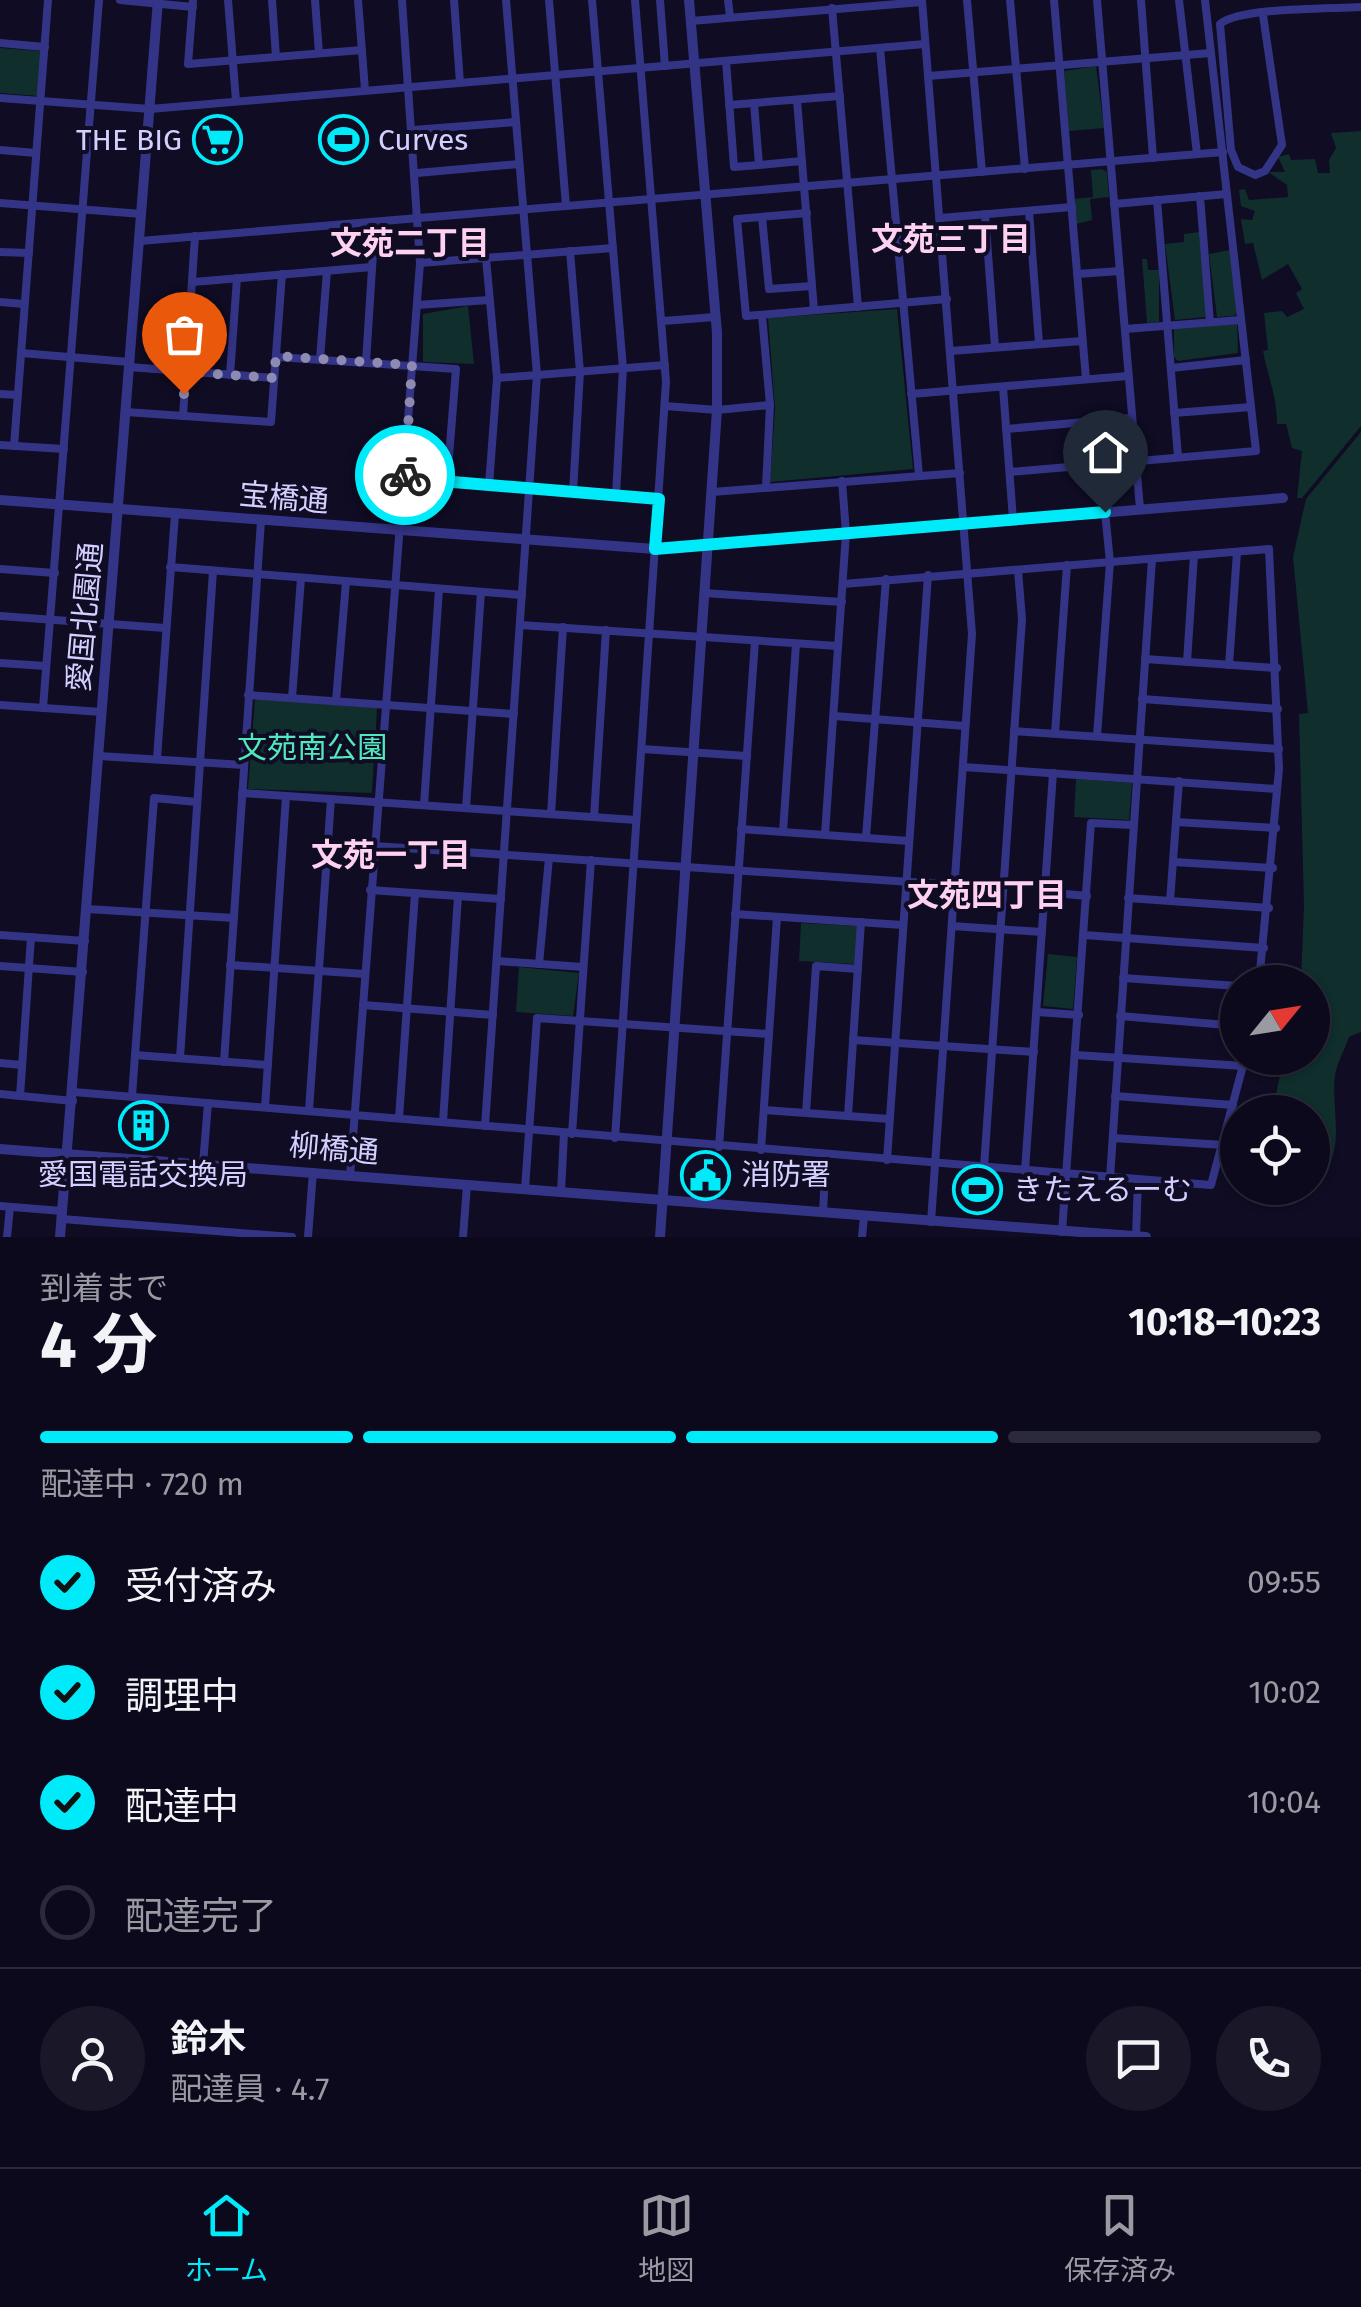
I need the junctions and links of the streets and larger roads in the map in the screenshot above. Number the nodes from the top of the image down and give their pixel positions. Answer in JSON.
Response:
{"nodes":[{"id":1,"x":48,"y":0,"type":"edge"},
{"id":2,"x":98,"y":0,"type":"edge"},
{"id":3,"x":120,"y":0,"type":"edge"},
{"id":4,"x":228,"y":0,"type":"edge"},
{"id":5,"x":272,"y":0,"type":"edge"},
{"id":6,"x":315,"y":0,"type":"edge"},
{"id":7,"x":358,"y":0,"type":"edge"},
{"id":8,"x":402,"y":0,"type":"edge"},
{"id":9,"x":454,"y":0,"type":"edge"},
{"id":10,"x":506,"y":0,"type":"edge"},
{"id":11,"x":549,"y":0,"type":"edge"},
{"id":12,"x":592,"y":0,"type":"edge"},
{"id":13,"x":635,"y":0,"type":"edge"},
{"id":14,"x":660,"y":0,"type":"edge"},
{"id":15,"x":689,"y":0,"type":"edge"},
{"id":16,"x":728,"y":0,"type":"edge"},
{"id":17,"x":967,"y":0,"type":"edge"},
{"id":18,"x":1010,"y":0,"type":"edge"},
{"id":19,"x":1054,"y":0,"type":"edge"},
{"id":20,"x":1098,"y":0,"type":"edge"},
{"id":21,"x":1141,"y":0,"type":"edge"},
{"id":22,"x":1179,"y":0,"type":"edge"},
{"id":23,"x":1205,"y":0,"type":"edge"},
{"id":24,"x":922,"y":1,"type":"edge"},
{"id":25,"x":152,"y":2,"type":"edge"},
{"id":26,"x":193,"y":4,"type":"edge"},
{"id":27,"x":1361,"y":7,"type":"edge"},
{"id":28,"x":832,"y":8,"type":"junction"},
{"id":29,"x":1263,"y":15,"type":"junction"},
{"id":30,"x":730,"y":17,"type":"junction"},
{"id":31,"x":690,"y":21,"type":"junction"},
{"id":32,"x":0,"y":43,"type":"edge"},
{"id":33,"x":925,"y":44,"type":"junction"},
{"id":34,"x":45,"y":47,"type":"junction"},
{"id":35,"x":880,"y":48,"type":"junction"},
{"id":36,"x":362,"y":50,"type":"junction"},
{"id":37,"x":836,"y":52,"type":"junction"},
{"id":38,"x":1211,"y":52,"type":"junction"},
{"id":39,"x":319,"y":53,"type":"junction"},
{"id":40,"x":1185,"y":54,"type":"junction"},
{"id":41,"x":276,"y":57,"type":"junction"},
{"id":42,"x":1146,"y":58,"type":"junction"},
{"id":43,"x":726,"y":61,"type":"junction"},
{"id":44,"x":233,"y":62,"type":"junction"},
{"id":45,"x":1102,"y":62,"type":"junction"},
{"id":46,"x":694,"y":64,"type":"junction"},
{"id":47,"x":1060,"y":65,"type":"junction"},
{"id":48,"x":665,"y":66,"type":"junction"},
{"id":49,"x":641,"y":68,"type":"junction"},
{"id":50,"x":1016,"y":68,"type":"junction"},
{"id":51,"x":598,"y":72,"type":"junction"},
{"id":52,"x":972,"y":72,"type":"junction"},
{"id":53,"x":555,"y":75,"type":"junction"},
{"id":54,"x":928,"y":76,"type":"junction"},
{"id":55,"x":512,"y":78,"type":"junction"},
{"id":56,"x":460,"y":83,"type":"junction"},
{"id":57,"x":409,"y":87,"type":"junction"},
{"id":58,"x":365,"y":90,"type":"junction"},
{"id":59,"x":840,"y":96,"type":"junction"},
{"id":60,"x":0,"y":98,"type":"edge"},
{"id":61,"x":796,"y":100,"type":"junction"},
{"id":62,"x":236,"y":101,"type":"junction"},
{"id":63,"x":41,"y":102,"type":"junction"},
{"id":64,"x":754,"y":103,"type":"junction"},
{"id":65,"x":89,"y":104,"type":"junction"},
{"id":66,"x":729,"y":105,"type":"junction"},
{"id":67,"x":150,"y":109,"type":"junction"},
{"id":68,"x":516,"y":122,"type":"junction"},
{"id":69,"x":412,"y":130,"type":"junction"},
{"id":70,"x":0,"y":150,"type":"edge"},
{"id":71,"x":1223,"y":152,"type":"junction"},
{"id":72,"x":36,"y":153,"type":"junction"},
{"id":73,"x":1196,"y":154,"type":"junction"},
{"id":74,"x":1153,"y":158,"type":"junction"},
{"id":75,"x":802,"y":161,"type":"junction"},
{"id":76,"x":1110,"y":161,"type":"junction"},
{"id":77,"x":520,"y":164,"type":"junction"},
{"id":78,"x":759,"y":165,"type":"junction"},
{"id":79,"x":1068,"y":165,"type":"junction"},
{"id":80,"x":1024,"y":169,"type":"junction"},
{"id":81,"x":982,"y":172,"type":"junction"},
{"id":82,"x":416,"y":173,"type":"junction"},
{"id":83,"x":936,"y":176,"type":"junction"},
{"id":84,"x":892,"y":180,"type":"junction"},
{"id":85,"x":848,"y":183,"type":"junction"},
{"id":86,"x":804,"y":187,"type":"junction"},
{"id":87,"x":704,"y":194,"type":"junction"},
{"id":88,"x":1226,"y":194,"type":"junction"},
{"id":89,"x":1200,"y":196,"type":"junction"},
{"id":90,"x":652,"y":199,"type":"junction"},
{"id":91,"x":1157,"y":200,"type":"junction"},
{"id":92,"x":609,"y":202,"type":"junction"},
{"id":93,"x":0,"y":204,"type":"edge"},
{"id":94,"x":1114,"y":204,"type":"junction"},
{"id":95,"x":32,"y":206,"type":"junction"},
{"id":96,"x":566,"y":206,"type":"junction"},
{"id":97,"x":1072,"y":207,"type":"junction"},
{"id":98,"x":82,"y":210,"type":"junction"},
{"id":99,"x":523,"y":210,"type":"junction"},
{"id":100,"x":1028,"y":211,"type":"junction"},
{"id":101,"x":806,"y":213,"type":"junction"},
{"id":102,"x":142,"y":214,"type":"junction"},
{"id":103,"x":985,"y":214,"type":"junction"},
{"id":104,"x":762,"y":217,"type":"junction"},
{"id":105,"x":420,"y":218,"type":"junction"},
{"id":106,"x":940,"y":218,"type":"junction"},
{"id":107,"x":375,"y":222,"type":"junction"},
{"id":108,"x":196,"y":236,"type":"junction"},
{"id":109,"x":140,"y":241,"type":"junction"},
{"id":110,"x":613,"y":248,"type":"junction"},
{"id":111,"x":570,"y":251,"type":"junction"},
{"id":112,"x":0,"y":252,"type":"edge"},
{"id":113,"x":30,"y":253,"type":"junction"},
{"id":114,"x":528,"y":255,"type":"junction"},
{"id":115,"x":486,"y":258,"type":"junction"},
{"id":116,"x":420,"y":264,"type":"junction"},
{"id":117,"x":372,"y":267,"type":"junction"},
{"id":118,"x":327,"y":271,"type":"junction"},
{"id":119,"x":1120,"y":271,"type":"junction"},
{"id":120,"x":282,"y":274,"type":"junction"},
{"id":121,"x":1077,"y":274,"type":"junction"},
{"id":122,"x":237,"y":278,"type":"junction"},
{"id":123,"x":192,"y":282,"type":"junction"},
{"id":124,"x":812,"y":286,"type":"junction"},
{"id":125,"x":946,"y":299,"type":"junction"},
{"id":126,"x":489,"y":300,"type":"junction"},
{"id":127,"x":0,"y":302,"type":"edge"},
{"id":128,"x":24,"y":304,"type":"junction"},
{"id":129,"x":901,"y":304,"type":"junction"},
{"id":130,"x":417,"y":305,"type":"junction"},
{"id":131,"x":858,"y":307,"type":"junction"},
{"id":132,"x":814,"y":310,"type":"junction"},
{"id":133,"x":762,"y":315,"type":"junction"},
{"id":134,"x":715,"y":317,"type":"junction"},
{"id":135,"x":1241,"y":320,"type":"junction"},
{"id":136,"x":663,"y":321,"type":"junction"},
{"id":137,"x":1210,"y":322,"type":"junction"},
{"id":138,"x":1168,"y":326,"type":"junction"},
{"id":139,"x":1125,"y":329,"type":"junction"},
{"id":140,"x":1082,"y":341,"type":"junction"},
{"id":141,"x":1039,"y":344,"type":"junction"},
{"id":142,"x":996,"y":347,"type":"junction"},
{"id":143,"x":951,"y":351,"type":"junction"},
{"id":144,"x":21,"y":353,"type":"junction"},
{"id":145,"x":72,"y":356,"type":"junction"},
{"id":146,"x":276,"y":356,"type":"junction"},
{"id":147,"x":320,"y":359,"type":"junction"},
{"id":148,"x":1246,"y":360,"type":"junction"},
{"id":149,"x":366,"y":362,"type":"junction"},
{"id":150,"x":129,"y":364,"type":"junction"},
{"id":151,"x":412,"y":365,"type":"junction"},
{"id":152,"x":666,"y":365,"type":"junction"},
{"id":153,"x":623,"y":368,"type":"junction"},
{"id":154,"x":1171,"y":368,"type":"junction"},
{"id":155,"x":186,"y":372,"type":"junction"},
{"id":156,"x":580,"y":372,"type":"junction"},
{"id":157,"x":230,"y":375,"type":"junction"},
{"id":158,"x":537,"y":375,"type":"junction"},
{"id":159,"x":1128,"y":376,"type":"junction"},
{"id":160,"x":274,"y":378,"type":"junction"},
{"id":161,"x":497,"y":378,"type":"junction"},
{"id":162,"x":1086,"y":380,"type":"junction"},
{"id":163,"x":1002,"y":387,"type":"junction"},
{"id":164,"x":953,"y":391,"type":"junction"},
{"id":165,"x":0,"y":394,"type":"edge"},
{"id":166,"x":911,"y":394,"type":"junction"},
{"id":167,"x":18,"y":395,"type":"junction"},
{"id":168,"x":770,"y":405,"type":"junction"},
{"id":169,"x":665,"y":406,"type":"junction"},
{"id":170,"x":1251,"y":406,"type":"junction"},
{"id":171,"x":717,"y":410,"type":"junction"},
{"id":172,"x":126,"y":412,"type":"junction"},
{"id":173,"x":1174,"y":413,"type":"junction"},
{"id":174,"x":183,"y":416,"type":"junction"},
{"id":175,"x":1131,"y":418,"type":"junction"},
{"id":176,"x":1006,"y":429,"type":"junction"},
{"id":177,"x":0,"y":445,"type":"edge"},
{"id":178,"x":14,"y":446,"type":"junction"},
{"id":179,"x":64,"y":448,"type":"junction"},
{"id":180,"x":1178,"y":457,"type":"junction"},
{"id":181,"x":1135,"y":461,"type":"junction"},
{"id":182,"x":1010,"y":472,"type":"junction"},
{"id":183,"x":960,"y":473,"type":"junction"},
{"id":184,"x":919,"y":475,"type":"junction"},
{"id":185,"x":405,"y":478,"type":"junction"},
{"id":186,"x":842,"y":481,"type":"junction"},
{"id":187,"x":447,"y":482,"type":"junction"},
{"id":188,"x":489,"y":485,"type":"junction"},
{"id":189,"x":766,"y":487,"type":"junction"},
{"id":190,"x":530,"y":488,"type":"junction"},
{"id":191,"x":573,"y":492,"type":"junction"},
{"id":192,"x":712,"y":492,"type":"junction"},
{"id":193,"x":616,"y":495,"type":"junction"},
{"id":194,"x":1283,"y":498,"type":"dead end"},
{"id":195,"x":659,"y":499,"type":"junction"},
{"id":196,"x":0,"y":500,"type":"edge"},
{"id":197,"x":59,"y":504,"type":"junction"},
{"id":198,"x":118,"y":509,"type":"junction"},
{"id":199,"x":1140,"y":509,"type":"junction"},
{"id":200,"x":1105,"y":512,"type":"junction"},
{"id":201,"x":175,"y":514,"type":"junction"},
{"id":202,"x":1013,"y":520,"type":"junction"},
{"id":203,"x":262,"y":521,"type":"junction"},
{"id":204,"x":966,"y":524,"type":"junction"},
{"id":205,"x":402,"y":532,"type":"junction"},
{"id":206,"x":846,"y":532,"type":"junction"},
{"id":207,"x":526,"y":542,"type":"junction"},
{"id":208,"x":708,"y":545,"type":"junction"},
{"id":209,"x":655,"y":549,"type":"junction"},
{"id":210,"x":1237,"y":552,"type":"junction"},
{"id":211,"x":1194,"y":555,"type":"junction"},
{"id":212,"x":1152,"y":559,"type":"junction"},
{"id":213,"x":1110,"y":562,"type":"junction"},
{"id":214,"x":1067,"y":566,"type":"junction"},
{"id":215,"x":170,"y":568,"type":"junction"},
{"id":216,"x":0,"y":569,"type":"edge"},
{"id":217,"x":1018,"y":570,"type":"junction"},
{"id":218,"x":213,"y":571,"type":"junction"},
{"id":219,"x":55,"y":573,"type":"junction"},
{"id":220,"x":258,"y":574,"type":"junction"},
{"id":221,"x":970,"y":574,"type":"junction"},
{"id":222,"x":928,"y":575,"type":"junction"},
{"id":223,"x":301,"y":578,"type":"junction"},
{"id":224,"x":886,"y":580,"type":"junction"},
{"id":225,"x":346,"y":582,"type":"junction"},
{"id":226,"x":842,"y":584,"type":"junction"},
{"id":227,"x":397,"y":586,"type":"junction"},
{"id":228,"x":439,"y":589,"type":"junction"},
{"id":229,"x":480,"y":592,"type":"junction"},
{"id":230,"x":704,"y":593,"type":"junction"},
{"id":231,"x":522,"y":595,"type":"junction"},
{"id":232,"x":842,"y":602,"type":"junction"},
{"id":233,"x":0,"y":616,"type":"edge"},
{"id":234,"x":50,"y":620,"type":"junction"},
{"id":235,"x":110,"y":625,"type":"junction"},
{"id":236,"x":520,"y":625,"type":"junction"},
{"id":237,"x":564,"y":627,"type":"junction"},
{"id":238,"x":165,"y":628,"type":"junction"},
{"id":239,"x":606,"y":630,"type":"junction"},
{"id":240,"x":649,"y":634,"type":"junction"},
{"id":241,"x":701,"y":638,"type":"junction"},
{"id":242,"x":754,"y":641,"type":"junction"},
{"id":243,"x":796,"y":644,"type":"junction"},
{"id":244,"x":838,"y":646,"type":"junction"},
{"id":245,"x":1145,"y":660,"type":"junction"},
{"id":246,"x":1187,"y":662,"type":"junction"},
{"id":247,"x":0,"y":663,"type":"edge"},
{"id":248,"x":1229,"y":665,"type":"junction"},
{"id":249,"x":46,"y":666,"type":"junction"},
{"id":250,"x":1277,"y":668,"type":"junction"},
{"id":251,"x":248,"y":695,"type":"junction"},
{"id":252,"x":292,"y":698,"type":"junction"},
{"id":253,"x":1142,"y":699,"type":"junction"},
{"id":254,"x":336,"y":702,"type":"junction"},
{"id":255,"x":0,"y":705,"type":"edge"},
{"id":256,"x":386,"y":705,"type":"junction"},
{"id":257,"x":43,"y":708,"type":"junction"},
{"id":258,"x":430,"y":708,"type":"junction"},
{"id":259,"x":1278,"y":708,"type":"junction"},
{"id":260,"x":472,"y":711,"type":"junction"},
{"id":261,"x":102,"y":712,"type":"junction"},
{"id":262,"x":514,"y":714,"type":"junction"},
{"id":263,"x":834,"y":716,"type":"junction"},
{"id":264,"x":875,"y":717,"type":"junction"},
{"id":265,"x":917,"y":723,"type":"junction"},
{"id":266,"x":965,"y":726,"type":"junction"},
{"id":267,"x":1014,"y":730,"type":"junction"},
{"id":268,"x":1055,"y":733,"type":"junction"},
{"id":269,"x":1098,"y":736,"type":"junction"},
{"id":270,"x":1140,"y":738,"type":"junction"},
{"id":271,"x":642,"y":749,"type":"junction"},
{"id":272,"x":1279,"y":749,"type":"junction"},
{"id":273,"x":694,"y":753,"type":"junction"},
{"id":274,"x":99,"y":756,"type":"junction"},
{"id":275,"x":747,"y":756,"type":"junction"},
{"id":276,"x":157,"y":758,"type":"junction"},
{"id":277,"x":200,"y":762,"type":"junction"},
{"id":278,"x":244,"y":765,"type":"junction"},
{"id":279,"x":962,"y":767,"type":"junction"},
{"id":280,"x":1011,"y":770,"type":"junction"},
{"id":281,"x":1053,"y":773,"type":"junction"},
{"id":282,"x":1137,"y":778,"type":"junction"},
{"id":283,"x":1178,"y":782,"type":"junction"},
{"id":284,"x":1277,"y":788,"type":"junction"},
{"id":285,"x":242,"y":792,"type":"junction"},
{"id":286,"x":286,"y":796,"type":"junction"},
{"id":287,"x":331,"y":799,"type":"junction"},
{"id":288,"x":197,"y":802,"type":"junction"},
{"id":289,"x":377,"y":802,"type":"junction"},
{"id":290,"x":424,"y":805,"type":"junction"},
{"id":291,"x":466,"y":808,"type":"junction"},
{"id":292,"x":508,"y":811,"type":"junction"},
{"id":293,"x":550,"y":814,"type":"junction"},
{"id":294,"x":594,"y":817,"type":"junction"},
{"id":295,"x":636,"y":820,"type":"junction"},
{"id":296,"x":1176,"y":822,"type":"junction"},
{"id":297,"x":1133,"y":826,"type":"junction"},
{"id":298,"x":1276,"y":828,"type":"junction"},
{"id":299,"x":742,"y":829,"type":"junction"},
{"id":300,"x":783,"y":832,"type":"junction"},
{"id":301,"x":825,"y":834,"type":"junction"},
{"id":302,"x":866,"y":837,"type":"junction"},
{"id":303,"x":909,"y":841,"type":"junction"},
{"id":304,"x":374,"y":846,"type":"junction"},
{"id":305,"x":504,"y":854,"type":"junction"},
{"id":306,"x":549,"y":858,"type":"junction"},
{"id":307,"x":591,"y":860,"type":"junction"},
{"id":308,"x":1174,"y":862,"type":"junction"},
{"id":309,"x":634,"y":863,"type":"junction"},
{"id":310,"x":685,"y":867,"type":"junction"},
{"id":311,"x":1272,"y":868,"type":"junction"},
{"id":312,"x":738,"y":870,"type":"junction"},
{"id":313,"x":906,"y":882,"type":"junction"},
{"id":314,"x":955,"y":885,"type":"junction"},
{"id":315,"x":370,"y":890,"type":"junction"},
{"id":316,"x":1044,"y":892,"type":"junction"},
{"id":317,"x":416,"y":893,"type":"junction"},
{"id":318,"x":458,"y":896,"type":"junction"},
{"id":319,"x":1087,"y":896,"type":"junction"},
{"id":320,"x":1128,"y":898,"type":"junction"},
{"id":321,"x":501,"y":899,"type":"junction"},
{"id":322,"x":1170,"y":902,"type":"junction"},
{"id":323,"x":88,"y":908,"type":"junction"},
{"id":324,"x":1269,"y":908,"type":"junction"},
{"id":325,"x":146,"y":912,"type":"junction"},
{"id":326,"x":735,"y":914,"type":"junction"},
{"id":327,"x":189,"y":916,"type":"junction"},
{"id":328,"x":777,"y":917,"type":"junction"},
{"id":329,"x":234,"y":918,"type":"junction"},
{"id":330,"x":862,"y":922,"type":"junction"},
{"id":331,"x":904,"y":925,"type":"junction"},
{"id":332,"x":952,"y":926,"type":"junction"},
{"id":333,"x":1000,"y":930,"type":"junction"},
{"id":334,"x":1042,"y":932,"type":"junction"},
{"id":335,"x":0,"y":935,"type":"edge"},
{"id":336,"x":1084,"y":935,"type":"junction"},
{"id":337,"x":31,"y":938,"type":"junction"},
{"id":338,"x":1126,"y":938,"type":"junction"},
{"id":339,"x":85,"y":941,"type":"junction"},
{"id":340,"x":1264,"y":948,"type":"junction"},
{"id":341,"x":496,"y":961,"type":"junction"},
{"id":342,"x":230,"y":964,"type":"junction"},
{"id":343,"x":539,"y":964,"type":"junction"},
{"id":344,"x":1262,"y":965,"type":"edge"},
{"id":345,"x":0,"y":966,"type":"edge"},
{"id":346,"x":274,"y":967,"type":"junction"},
{"id":347,"x":584,"y":967,"type":"junction"},
{"id":348,"x":29,"y":968,"type":"junction"},
{"id":349,"x":858,"y":969,"type":"junction"},
{"id":350,"x":318,"y":971,"type":"junction"},
{"id":351,"x":83,"y":972,"type":"junction"},
{"id":352,"x":364,"y":974,"type":"junction"},
{"id":353,"x":1123,"y":978,"type":"junction"},
{"id":354,"x":1220,"y":985,"type":"edge"},
{"id":355,"x":363,"y":1005,"type":"junction"},
{"id":356,"x":408,"y":1008,"type":"junction"},
{"id":357,"x":451,"y":1011,"type":"junction"},
{"id":358,"x":1037,"y":1012,"type":"junction"},
{"id":359,"x":493,"y":1015,"type":"junction"},
{"id":360,"x":1079,"y":1015,"type":"junction"},
{"id":361,"x":1120,"y":1016,"type":"junction"},
{"id":362,"x":580,"y":1020,"type":"junction"},
{"id":363,"x":622,"y":1024,"type":"junction"},
{"id":364,"x":1220,"y":1024,"type":"edge"},
{"id":365,"x":675,"y":1027,"type":"junction"},
{"id":366,"x":727,"y":1030,"type":"junction"},
{"id":367,"x":770,"y":1034,"type":"junction"},
{"id":368,"x":853,"y":1040,"type":"junction"},
{"id":369,"x":896,"y":1043,"type":"junction"},
{"id":370,"x":944,"y":1046,"type":"junction"},
{"id":371,"x":992,"y":1049,"type":"junction"},
{"id":372,"x":1034,"y":1052,"type":"junction"},
{"id":373,"x":135,"y":1054,"type":"junction"},
{"id":374,"x":1076,"y":1055,"type":"junction"},
{"id":375,"x":1118,"y":1057,"type":"junction"},
{"id":376,"x":180,"y":1058,"type":"junction"},
{"id":377,"x":1220,"y":1061,"type":"edge"},
{"id":378,"x":224,"y":1062,"type":"junction"},
{"id":379,"x":0,"y":1064,"type":"edge"},
{"id":380,"x":22,"y":1065,"type":"junction"},
{"id":381,"x":268,"y":1065,"type":"junction"},
{"id":382,"x":0,"y":1094,"type":"edge"},
{"id":383,"x":20,"y":1096,"type":"junction"},
{"id":384,"x":73,"y":1096,"type":"junction"},
{"id":385,"x":132,"y":1096,"type":"junction"},
{"id":386,"x":1115,"y":1096,"type":"junction"},
{"id":387,"x":208,"y":1103,"type":"junction"},
{"id":388,"x":1220,"y":1105,"type":"edge"},
{"id":389,"x":265,"y":1107,"type":"junction"},
{"id":390,"x":308,"y":1110,"type":"junction"},
{"id":391,"x":764,"y":1110,"type":"junction"},
{"id":392,"x":806,"y":1112,"type":"junction"},
{"id":393,"x":355,"y":1114,"type":"junction"},
{"id":394,"x":848,"y":1116,"type":"junction"},
{"id":395,"x":399,"y":1118,"type":"junction"},
{"id":396,"x":889,"y":1119,"type":"junction"},
{"id":397,"x":443,"y":1122,"type":"junction"},
{"id":398,"x":486,"y":1126,"type":"junction"},
{"id":399,"x":528,"y":1130,"type":"junction"},
{"id":400,"x":568,"y":1134,"type":"junction"},
{"id":401,"x":615,"y":1138,"type":"junction"},
{"id":402,"x":1113,"y":1138,"type":"junction"},
{"id":403,"x":668,"y":1143,"type":"junction"},
{"id":404,"x":1220,"y":1145,"type":"edge"},
{"id":405,"x":719,"y":1147,"type":"junction"},
{"id":406,"x":0,"y":1149,"type":"edge"},
{"id":407,"x":762,"y":1150,"type":"junction"},
{"id":408,"x":68,"y":1154,"type":"junction"},
{"id":409,"x":826,"y":1156,"type":"junction"},
{"id":410,"x":1220,"y":1157,"type":"edge"},
{"id":411,"x":887,"y":1160,"type":"junction"},
{"id":412,"x":936,"y":1163,"type":"junction"},
{"id":413,"x":203,"y":1164,"type":"junction"},
{"id":414,"x":984,"y":1166,"type":"junction"},
{"id":415,"x":1025,"y":1171,"type":"junction"},
{"id":416,"x":312,"y":1172,"type":"junction"},
{"id":417,"x":1068,"y":1174,"type":"junction"},
{"id":418,"x":350,"y":1176,"type":"junction"},
{"id":419,"x":1110,"y":1178,"type":"junction"},
{"id":420,"x":1138,"y":1180,"type":"junction"},
{"id":421,"x":468,"y":1185,"type":"junction"},
{"id":422,"x":525,"y":1188,"type":"junction"},
{"id":423,"x":561,"y":1192,"type":"junction"},
{"id":424,"x":664,"y":1200,"type":"junction"},
{"id":425,"x":5,"y":1207,"type":"edge"},
{"id":426,"x":823,"y":1212,"type":"junction"},
{"id":427,"x":62,"y":1215,"type":"junction"},
{"id":428,"x":864,"y":1216,"type":"junction"},
{"id":429,"x":931,"y":1222,"type":"junction"},
{"id":430,"x":1062,"y":1232,"type":"junction"},
{"id":431,"x":271,"y":1236,"type":"edge"},
{"id":432,"x":1136,"y":1236,"type":"edge"},
{"id":433,"x":7,"y":1237,"type":"edge"},
{"id":434,"x":60,"y":1237,"type":"edge"},
{"id":435,"x":292,"y":1237,"type":"edge"},
{"id":436,"x":308,"y":1237,"type":"edge"},
{"id":437,"x":463,"y":1237,"type":"edge"},
{"id":438,"x":660,"y":1237,"type":"edge"},
{"id":439,"x":862,"y":1237,"type":"edge"},
{"id":440,"x":1146,"y":1237,"type":"edge"}],
"edges":[{"from":1,"to":34,"type":"street"},
{"from":2,"to":65,"type":"street"},
{"from":3,"to":25,"type":"street"},
{"from":4,"to":44,"type":"street"},
{"from":5,"to":41,"type":"street"},
{"from":6,"to":39,"type":"street"},
{"from":7,"to":36,"type":"street"},
{"from":8,"to":57,"type":"street"},
{"from":9,"to":56,"type":"street"},
{"from":10,"to":55,"type":"street"},
{"from":11,"to":53,"type":"street"},
{"from":12,"to":51,"type":"street"},
{"from":13,"to":49,"type":"street"},
{"from":14,"to":48,"type":"street"},
{"from":15,"to":31,"type":"street"},
{"from":16,"to":30,"type":"street"},
{"from":17,"to":52,"type":"street"},
{"from":18,"to":50,"type":"street"},
{"from":19,"to":47,"type":"street"},
{"from":20,"to":45,"type":"street"},
{"from":21,"to":42,"type":"street"},
{"from":22,"to":40,"type":"street"},
{"from":23,"to":38,"type":"street"},
{"from":24,"to":28,"type":"street"},
{"from":24,"to":33,"type":"street"},
{"from":25,"to":26,"type":"street"},
{"from":25,"to":67,"type":"street","name":"愛国北園通"},
{"from":26,"to":44,"type":"street"},
{"from":27,"to":29,"type":"street"},
{"from":28,"to":30,"type":"street"},
{"from":28,"to":37,"type":"street"},
{"from":29,"to":29,"type":"street"},
{"from":30,"to":31,"type":"street"},
{"from":31,"to":46,"type":"street"},
{"from":32,"to":34,"type":"street"},
{"from":33,"to":35,"type":"street"},
{"from":33,"to":54,"type":"street"},
{"from":34,"to":63,"type":"street"},
{"from":35,"to":37,"type":"street"},
{"from":35,"to":84,"type":"street"},
{"from":36,"to":39,"type":"street"},
{"from":36,"to":58,"type":"street"},
{"from":37,"to":43,"type":"street"},
{"from":37,"to":59,"type":"street"},
{"from":38,"to":40,"type":"street"},
{"from":38,"to":71,"type":"street"},
{"from":39,"to":41,"type":"street"},
{"from":40,"to":42,"type":"street"},
{"from":40,"to":73,"type":"street"},
{"from":41,"to":44,"type":"street"},
{"from":42,"to":45,"type":"street"},
{"from":42,"to":74,"type":"street"},
{"from":43,"to":46,"type":"street"},
{"from":43,"to":66,"type":"street"},
{"from":44,"to":62,"type":"street"},
{"from":45,"to":47,"type":"street"},
{"from":45,"to":76,"type":"street"},
{"from":46,"to":48,"type":"street"},
{"from":46,"to":87,"type":"street"},
{"from":47,"to":50,"type":"street"},
{"from":47,"to":79,"type":"street"},
{"from":48,"to":49,"type":"street"},
{"from":49,"to":51,"type":"street"},
{"from":49,"to":90,"type":"street"},
{"from":50,"to":52,"type":"street"},
{"from":50,"to":80,"type":"street"},
{"from":51,"to":53,"type":"street"},
{"from":51,"to":92,"type":"street"},
{"from":52,"to":54,"type":"street"},
{"from":52,"to":81,"type":"street"},
{"from":53,"to":55,"type":"street"},
{"from":53,"to":96,"type":"street"},
{"from":54,"to":83,"type":"street"},
{"from":55,"to":56,"type":"street"},
{"from":55,"to":68,"type":"street"},
{"from":56,"to":57,"type":"street"},
{"from":57,"to":58,"type":"street"},
{"from":57,"to":69,"type":"street"},
{"from":58,"to":62,"type":"street"},
{"from":59,"to":61,"type":"street"},
{"from":59,"to":85,"type":"street"},
{"from":60,"to":63,"type":"street"},
{"from":61,"to":64,"type":"street"},
{"from":61,"to":75,"type":"street"},
{"from":62,"to":67,"type":"street"},
{"from":63,"to":65,"type":"street"},
{"from":63,"to":72,"type":"street"},
{"from":64,"to":66,"type":"street"},
{"from":64,"to":78,"type":"street"},
{"from":65,"to":67,"type":"street"},
{"from":65,"to":98,"type":"street"},
{"from":66,"to":78,"type":"street"},
{"from":67,"to":102,"type":"street","name":"愛国北園通"},
{"from":68,"to":69,"type":"street"},
{"from":68,"to":77,"type":"street"},
{"from":69,"to":82,"type":"street"},
{"from":70,"to":72,"type":"street"},
{"from":71,"to":73,"type":"street"},
{"from":71,"to":88,"type":"street"},
{"from":72,"to":95,"type":"street"},
{"from":73,"to":74,"type":"street"},
{"from":74,"to":76,"type":"street"},
{"from":75,"to":78,"type":"street"},
{"from":75,"to":86,"type":"street"},
{"from":76,"to":79,"type":"street"},
{"from":76,"to":94,"type":"street"},
{"from":77,"to":82,"type":"street"},
{"from":77,"to":99,"type":"street"},
{"from":79,"to":80,"type":"street"},
{"from":79,"to":97,"type":"street"},
{"from":80,"to":81,"type":"street"},
{"from":81,"to":83,"type":"street"},
{"from":82,"to":105,"type":"street"},
{"from":83,"to":84,"type":"street"},
{"from":83,"to":106,"type":"street"},
{"from":84,"to":85,"type":"street"},
{"from":84,"to":129,"type":"street"},
{"from":85,"to":86,"type":"street"},
{"from":85,"to":131,"type":"street"},
{"from":86,"to":87,"type":"street"},
{"from":86,"to":101,"type":"street"},
{"from":87,"to":90,"type":"street"},
{"from":87,"to":134,"type":"street"},
{"from":88,"to":89,"type":"street"},
{"from":88,"to":135,"type":"street"},
{"from":89,"to":91,"type":"street"},
{"from":89,"to":137,"type":"street"},
{"from":90,"to":92,"type":"street"},
{"from":90,"to":136,"type":"street"},
{"from":91,"to":94,"type":"street"},
{"from":91,"to":138,"type":"street"},
{"from":92,"to":96,"type":"street"},
{"from":92,"to":110,"type":"street"},
{"from":93,"to":95,"type":"street"},
{"from":94,"to":119,"type":"street"},
{"from":95,"to":98,"type":"street"},
{"from":95,"to":113,"type":"street"},
{"from":96,"to":99,"type":"street"},
{"from":97,"to":100,"type":"street"},
{"from":97,"to":121,"type":"street"},
{"from":98,"to":102,"type":"street"},
{"from":98,"to":145,"type":"street"},
{"from":99,"to":105,"type":"street"},
{"from":99,"to":114,"type":"street"},
{"from":100,"to":103,"type":"street"},
{"from":100,"to":141,"type":"street"},
{"from":101,"to":104,"type":"street"},
{"from":101,"to":124,"type":"street"},
{"from":102,"to":109,"type":"street","name":"愛国北園通"},
{"from":103,"to":106,"type":"street"},
{"from":103,"to":142,"type":"street"},
{"from":104,"to":124,"type":"street"},
{"from":104,"to":133,"type":"street"},
{"from":105,"to":107,"type":"street"},
{"from":105,"to":116,"type":"street"},
{"from":106,"to":125,"type":"street"},
{"from":107,"to":108,"type":"street"},
{"from":107,"to":117,"type":"street"},
{"from":108,"to":109,"type":"street"},
{"from":108,"to":123,"type":"street"},
{"from":109,"to":150,"type":"street","name":"愛国北園通"},
{"from":110,"to":111,"type":"street"},
{"from":110,"to":153,"type":"street"},
{"from":111,"to":114,"type":"street"},
{"from":111,"to":156,"type":"street"},
{"from":112,"to":113,"type":"street"},
{"from":113,"to":128,"type":"street"},
{"from":114,"to":115,"type":"street"},
{"from":114,"to":158,"type":"street"},
{"from":115,"to":116,"type":"street"},
{"from":115,"to":126,"type":"street"},
{"from":116,"to":130,"type":"street"},
{"from":117,"to":118,"type":"street"},
{"from":117,"to":149,"type":"street"},
{"from":118,"to":120,"type":"street"},
{"from":118,"to":147,"type":"street"},
{"from":119,"to":121,"type":"street"},
{"from":119,"to":139,"type":"street"},
{"from":120,"to":122,"type":"street"},
{"from":120,"to":146,"type":"street"},
{"from":121,"to":140,"type":"street"},
{"from":122,"to":123,"type":"street"},
{"from":122,"to":157,"type":"street"},
{"from":123,"to":155,"type":"street"},
{"from":124,"to":132,"type":"street"},
{"from":125,"to":129,"type":"street"},
{"from":125,"to":143,"type":"street"},
{"from":126,"to":130,"type":"street"},
{"from":126,"to":161,"type":"street"},
{"from":127,"to":128,"type":"street"},
{"from":128,"to":144,"type":"street"},
{"from":129,"to":131,"type":"street"},
{"from":129,"to":166,"type":"street"},
{"from":130,"to":151,"type":"street"},
{"from":131,"to":132,"type":"street"},
{"from":132,"to":133,"type":"street"},
{"from":133,"to":168,"type":"street"},
{"from":134,"to":136,"type":"street"},
{"from":134,"to":171,"type":"street"},
{"from":135,"to":137,"type":"street"},
{"from":135,"to":148,"type":"street"},
{"from":136,"to":152,"type":"street"},
{"from":137,"to":138,"type":"street"},
{"from":138,"to":139,"type":"street"},
{"from":138,"to":154,"type":"street"},
{"from":139,"to":159,"type":"street"},
{"from":140,"to":141,"type":"street"},
{"from":140,"to":162,"type":"street"},
{"from":141,"to":142,"type":"street"},
{"from":142,"to":143,"type":"street"},
{"from":143,"to":164,"type":"street"},
{"from":144,"to":145,"type":"street"},
{"from":144,"to":167,"type":"street"},
{"from":145,"to":150,"type":"street"},
{"from":145,"to":179,"type":"street"},
{"from":146,"to":147,"type":"street"},
{"from":146,"to":160,"type":"street"},
{"from":147,"to":149,"type":"street"},
{"from":148,"to":154,"type":"street"},
{"from":148,"to":170,"type":"street"},
{"from":149,"to":151,"type":"street"},
{"from":150,"to":155,"type":"street"},
{"from":150,"to":172,"type":"street","name":"愛国北園通"},
{"from":151,"to":185,"type":"street"},
{"from":151,"to":187,"type":"street"},
{"from":152,"to":153,"type":"street"},
{"from":152,"to":169,"type":"street"},
{"from":153,"to":156,"type":"street"},
{"from":153,"to":193,"type":"street"},
{"from":154,"to":173,"type":"street"},
{"from":155,"to":157,"type":"street"},
{"from":155,"to":174,"type":"street"},
{"from":156,"to":158,"type":"street"},
{"from":156,"to":191,"type":"street"},
{"from":157,"to":160,"type":"street"},
{"from":158,"to":161,"type":"street"},
{"from":158,"to":190,"type":"street"},
{"from":159,"to":162,"type":"street"},
{"from":159,"to":175,"type":"street"},
{"from":160,"to":174,"type":"street"},
{"from":161,"to":188,"type":"street"},
{"from":162,"to":163,"type":"street"},
{"from":163,"to":164,"type":"street"},
{"from":163,"to":176,"type":"street"},
{"from":164,"to":166,"type":"street"},
{"from":164,"to":183,"type":"street"},
{"from":165,"to":167,"type":"street"},
{"from":166,"to":184,"type":"street"},
{"from":167,"to":178,"type":"street"},
{"from":168,"to":171,"type":"street"},
{"from":168,"to":189,"type":"street"},
{"from":169,"to":171,"type":"street"},
{"from":169,"to":195,"type":"street"},
{"from":170,"to":173,"type":"street"},
{"from":170,"to":180,"type":"street"},
{"from":171,"to":192,"type":"street"},
{"from":172,"to":174,"type":"street"},
{"from":172,"to":198,"type":"street","name":"愛国北園通"},
{"from":173,"to":180,"type":"street"},
{"from":175,"to":176,"type":"street"},
{"from":175,"to":181,"type":"street"},
{"from":176,"to":182,"type":"street"},
{"from":177,"to":178,"type":"street"},
{"from":178,"to":179,"type":"street"},
{"from":179,"to":197,"type":"street"},
{"from":180,"to":181,"type":"street"},
{"from":181,"to":182,"type":"street"},
{"from":181,"to":199,"type":"street"},
{"from":182,"to":202,"type":"street"},
{"from":183,"to":184,"type":"street"},
{"from":183,"to":204,"type":"street"},
{"from":184,"to":186,"type":"street"},
{"from":185,"to":187,"type":"street"},
{"from":185,"to":205,"type":"street"},
{"from":186,"to":189,"type":"street"},
{"from":186,"to":206,"type":"street"},
{"from":187,"to":188,"type":"street"},
{"from":188,"to":190,"type":"street"},
{"from":189,"to":192,"type":"street"},
{"from":190,"to":191,"type":"street"},
{"from":190,"to":207,"type":"street"},
{"from":191,"to":193,"type":"street"},
{"from":192,"to":208,"type":"street"},
{"from":193,"to":195,"type":"street"},
{"from":194,"to":199,"type":"street","name":"宝橋通"},
{"from":195,"to":209,"type":"street"},
{"from":196,"to":197,"type":"street","name":"宝橋通"},
{"from":197,"to":198,"type":"street","name":"宝橋通"},
{"from":197,"to":219,"type":"street"},
{"from":198,"to":201,"type":"street","name":"宝橋通"},
{"from":198,"to":235,"type":"street","name":"愛国北園通"},
{"from":199,"to":200,"type":"street","name":"宝橋通"},
{"from":200,"to":202,"type":"street","name":"宝橋通"},
{"from":200,"to":213,"type":"street"},
{"from":201,"to":203,"type":"street","name":"宝橋通"},
{"from":201,"to":215,"type":"street"},
{"from":202,"to":204,"type":"street","name":"宝橋通"},
{"from":203,"to":205,"type":"street","name":"宝橋通"},
{"from":203,"to":220,"type":"street"},
{"from":204,"to":206,"type":"street","name":"宝橋通"},
{"from":204,"to":221,"type":"street"},
{"from":205,"to":207,"type":"street","name":"宝橋通"},
{"from":205,"to":227,"type":"street"},
{"from":206,"to":208,"type":"street","name":"宝橋通"},
{"from":206,"to":226,"type":"street"},
{"from":207,"to":209,"type":"street","name":"宝橋通"},
{"from":207,"to":231,"type":"street"},
{"from":208,"to":209,"type":"street","name":"宝橋通"},
{"from":208,"to":230,"type":"street"},
{"from":209,"to":240,"type":"street"},
{"from":210,"to":211,"type":"street"},
{"from":210,"to":248,"type":"street"},
{"from":210,"to":250,"type":"street"},
{"from":211,"to":212,"type":"street"},
{"from":211,"to":246,"type":"street"},
{"from":212,"to":213,"type":"street"},
{"from":212,"to":245,"type":"street"},
{"from":213,"to":214,"type":"street"},
{"from":213,"to":269,"type":"street"},
{"from":214,"to":217,"type":"street"},
{"from":214,"to":268,"type":"street"},
{"from":215,"to":218,"type":"street"},
{"from":215,"to":238,"type":"street"},
{"from":216,"to":219,"type":"street"},
{"from":217,"to":221,"type":"street"},
{"from":217,"to":267,"type":"street"},
{"from":218,"to":220,"type":"street"},
{"from":218,"to":277,"type":"street"},
{"from":219,"to":234,"type":"street"},
{"from":220,"to":223,"type":"street"},
{"from":220,"to":251,"type":"street"},
{"from":221,"to":222,"type":"street"},
{"from":221,"to":266,"type":"street"},
{"from":222,"to":224,"type":"street"},
{"from":222,"to":265,"type":"street"},
{"from":223,"to":225,"type":"street"},
{"from":223,"to":252,"type":"street"},
{"from":224,"to":226,"type":"street"},
{"from":224,"to":264,"type":"street"},
{"from":225,"to":227,"type":"street"},
{"from":225,"to":254,"type":"street"},
{"from":226,"to":232,"type":"street"},
{"from":227,"to":228,"type":"street"},
{"from":227,"to":256,"type":"street"},
{"from":228,"to":229,"type":"street"},
{"from":228,"to":258,"type":"street"},
{"from":229,"to":231,"type":"street"},
{"from":229,"to":260,"type":"street"},
{"from":230,"to":232,"type":"street"},
{"from":230,"to":241,"type":"street"},
{"from":231,"to":236,"type":"street"},
{"from":232,"to":244,"type":"street"},
{"from":233,"to":234,"type":"street"},
{"from":234,"to":235,"type":"street"},
{"from":234,"to":249,"type":"street"},
{"from":235,"to":238,"type":"street"},
{"from":235,"to":261,"type":"street","name":"愛国北園通"},
{"from":236,"to":237,"type":"street"},
{"from":236,"to":262,"type":"street"},
{"from":237,"to":239,"type":"street"},
{"from":237,"to":293,"type":"street"},
{"from":238,"to":276,"type":"street"},
{"from":239,"to":240,"type":"street"},
{"from":239,"to":294,"type":"street"},
{"from":240,"to":241,"type":"street"},
{"from":240,"to":271,"type":"street"},
{"from":241,"to":242,"type":"street"},
{"from":241,"to":273,"type":"street"},
{"from":242,"to":243,"type":"street"},
{"from":242,"to":275,"type":"street"},
{"from":243,"to":244,"type":"street"},
{"from":243,"to":300,"type":"street"},
{"from":244,"to":263,"type":"street"},
{"from":245,"to":246,"type":"street"},
{"from":245,"to":253,"type":"street"},
{"from":246,"to":248,"type":"street"},
{"from":247,"to":249,"type":"street"},
{"from":248,"to":250,"type":"street"},
{"from":249,"to":257,"type":"street"},
{"from":250,"to":259,"type":"street"},
{"from":251,"to":252,"type":"street"},
{"from":251,"to":278,"type":"street"},
{"from":252,"to":254,"type":"street"},
{"from":253,"to":259,"type":"street"},
{"from":253,"to":270,"type":"street"},
{"from":254,"to":256,"type":"street"},
{"from":255,"to":257,"type":"street"},
{"from":256,"to":258,"type":"street"},
{"from":256,"to":289,"type":"street"},
{"from":257,"to":261,"type":"street"},
{"from":258,"to":260,"type":"street"},
{"from":258,"to":290,"type":"street"},
{"from":259,"to":272,"type":"street"},
{"from":260,"to":262,"type":"street"},
{"from":260,"to":291,"type":"street"},
{"from":261,"to":274,"type":"street","name":"愛国北園通"},
{"from":262,"to":292,"type":"street"},
{"from":263,"to":264,"type":"street"},
{"from":263,"to":301,"type":"street"},
{"from":264,"to":265,"type":"street"},
{"from":264,"to":302,"type":"street"},
{"from":265,"to":266,"type":"street"},
{"from":265,"to":303,"type":"street"},
{"from":266,"to":279,"type":"street"},
{"from":267,"to":268,"type":"street"},
{"from":267,"to":280,"type":"street"},
{"from":268,"to":269,"type":"street"},
{"from":269,"to":270,"type":"street"},
{"from":270,"to":272,"type":"street"},
{"from":270,"to":282,"type":"street"},
{"from":271,"to":273,"type":"street"},
{"from":271,"to":295,"type":"street"},
{"from":272,"to":284,"type":"street"},
{"from":273,"to":275,"type":"street"},
{"from":273,"to":310,"type":"street"},
{"from":274,"to":276,"type":"street"},
{"from":274,"to":323,"type":"street","name":"愛国北園通"},
{"from":275,"to":299,"type":"street"},
{"from":276,"to":277,"type":"street"},
{"from":277,"to":278,"type":"street"},
{"from":277,"to":288,"type":"street"},
{"from":278,"to":285,"type":"street"},
{"from":279,"to":280,"type":"street"},
{"from":279,"to":314,"type":"street"},
{"from":280,"to":281,"type":"street"},
{"from":280,"to":333,"type":"street"},
{"from":281,"to":282,"type":"street"},
{"from":281,"to":316,"type":"street"},
{"from":282,"to":283,"type":"street"},
{"from":282,"to":297,"type":"street"},
{"from":283,"to":284,"type":"street"},
{"from":283,"to":296,"type":"street"},
{"from":284,"to":298,"type":"street"},
{"from":285,"to":286,"type":"street"},
{"from":285,"to":329,"type":"street"},
{"from":286,"to":287,"type":"street"},
{"from":286,"to":346,"type":"street"},
{"from":287,"to":289,"type":"street"},
{"from":287,"to":350,"type":"street"},
{"from":288,"to":325,"type":"street"},
{"from":288,"to":327,"type":"street"},
{"from":289,"to":290,"type":"street"},
{"from":289,"to":304,"type":"street"},
{"from":290,"to":291,"type":"street"},
{"from":291,"to":292,"type":"street"},
{"from":292,"to":293,"type":"street"},
{"from":292,"to":305,"type":"street"},
{"from":293,"to":294,"type":"street"},
{"from":294,"to":295,"type":"street"},
{"from":295,"to":309,"type":"street"},
{"from":296,"to":298,"type":"street"},
{"from":296,"to":308,"type":"street"},
{"from":297,"to":319,"type":"street"},
{"from":297,"to":320,"type":"street"},
{"from":298,"to":311,"type":"street"},
{"from":299,"to":300,"type":"street"},
{"from":299,"to":312,"type":"street"},
{"from":300,"to":301,"type":"street"},
{"from":301,"to":302,"type":"street"},
{"from":302,"to":303,"type":"street"},
{"from":303,"to":313,"type":"street"},
{"from":304,"to":305,"type":"street"},
{"from":304,"to":315,"type":"street"},
{"from":305,"to":306,"type":"street"},
{"from":305,"to":321,"type":"street"},
{"from":306,"to":307,"type":"street"},
{"from":306,"to":343,"type":"street"},
{"from":307,"to":309,"type":"street"},
{"from":307,"to":347,"type":"street"},
{"from":308,"to":311,"type":"street"},
{"from":308,"to":322,"type":"street"},
{"from":309,"to":310,"type":"street"},
{"from":309,"to":363,"type":"street"},
{"from":310,"to":312,"type":"street"},
{"from":310,"to":365,"type":"street"},
{"from":311,"to":324,"type":"street"},
{"from":312,"to":313,"type":"street"},
{"from":312,"to":326,"type":"street"},
{"from":313,"to":314,"type":"street"},
{"from":313,"to":331,"type":"street"},
{"from":314,"to":332,"type":"street"},
{"from":315,"to":317,"type":"street"},
{"from":315,"to":352,"type":"street"},
{"from":316,"to":319,"type":"street"},
{"from":316,"to":334,"type":"street"},
{"from":317,"to":318,"type":"street"},
{"from":317,"to":356,"type":"street"},
{"from":318,"to":321,"type":"street"},
{"from":318,"to":357,"type":"street"},
{"from":319,"to":336,"type":"street"},
{"from":320,"to":322,"type":"street"},
{"from":320,"to":338,"type":"street"},
{"from":321,"to":341,"type":"street"},
{"from":322,"to":324,"type":"street"},
{"from":323,"to":325,"type":"street"},
{"from":323,"to":339,"type":"street","name":"愛国北園通"},
{"from":324,"to":340,"type":"street"},
{"from":325,"to":327,"type":"street"},
{"from":325,"to":373,"type":"street"},
{"from":326,"to":328,"type":"street"},
{"from":326,"to":366,"type":"street"},
{"from":327,"to":329,"type":"street"},
{"from":327,"to":376,"type":"street"},
{"from":328,"to":330,"type":"street"},
{"from":328,"to":367,"type":"street"},
{"from":329,"to":342,"type":"street"},
{"from":330,"to":331,"type":"street"},
{"from":330,"to":349,"type":"street"},
{"from":331,"to":369,"type":"street"},
{"from":332,"to":333,"type":"street"},
{"from":332,"to":370,"type":"street"},
{"from":333,"to":334,"type":"street"},
{"from":333,"to":371,"type":"street"},
{"from":334,"to":358,"type":"street"},
{"from":335,"to":337,"type":"street"},
{"from":336,"to":338,"type":"street"},
{"from":336,"to":360,"type":"street"},
{"from":337,"to":339,"type":"street"},
{"from":337,"to":348,"type":"street"},
{"from":338,"to":340,"type":"street"},
{"from":338,"to":353,"type":"street"},
{"from":339,"to":351,"type":"street","name":"愛国北園通"},
{"from":340,"to":344,"type":"street"},
{"from":341,"to":343,"type":"street"},
{"from":341,"to":359,"type":"street"},
{"from":342,"to":346,"type":"street"},
{"from":342,"to":378,"type":"street"},
{"from":343,"to":347,"type":"street"},
{"from":345,"to":348,"type":"street"},
{"from":346,"to":350,"type":"street"},
{"from":346,"to":381,"type":"street"},
{"from":347,"to":362,"type":"street"},
{"from":348,"to":351,"type":"street"},
{"from":348,"to":380,"type":"street"},
{"from":349,"to":368,"type":"street"},
{"from":349,"to":392,"type":"street"},
{"from":350,"to":352,"type":"street"},
{"from":350,"to":390,"type":"street"},
{"from":351,"to":384,"type":"street","name":"愛国北園通"},
{"from":352,"to":355,"type":"street"},
{"from":353,"to":354,"type":"street"},
{"from":353,"to":361,"type":"street"},
{"from":355,"to":356,"type":"street"},
{"from":355,"to":393,"type":"street"},
{"from":356,"to":357,"type":"street"},
{"from":356,"to":395,"type":"street"},
{"from":357,"to":359,"type":"street"},
{"from":357,"to":397,"type":"street"},
{"from":358,"to":360,"type":"street"},
{"from":358,"to":372,"type":"street"},
{"from":359,"to":398,"type":"street"},
{"from":360,"to":374,"type":"street"},
{"from":361,"to":364,"type":"street"},
{"from":361,"to":375,"type":"street"},
{"from":362,"to":363,"type":"street"},
{"from":362,"to":399,"type":"street"},
{"from":362,"to":400,"type":"street"},
{"from":363,"to":365,"type":"street"},
{"from":363,"to":401,"type":"street"},
{"from":365,"to":366,"type":"street"},
{"from":365,"to":403,"type":"street"},
{"from":366,"to":367,"type":"street"},
{"from":366,"to":405,"type":"street"},
{"from":367,"to":391,"type":"street"},
{"from":368,"to":369,"type":"street"},
{"from":368,"to":394,"type":"street"},
{"from":369,"to":370,"type":"street"},
{"from":369,"to":396,"type":"street"},
{"from":370,"to":371,"type":"street"},
{"from":370,"to":412,"type":"street"},
{"from":371,"to":372,"type":"street"},
{"from":371,"to":414,"type":"street"},
{"from":372,"to":415,"type":"street"},
{"from":373,"to":376,"type":"street"},
{"from":373,"to":385,"type":"street"},
{"from":374,"to":375,"type":"street"},
{"from":374,"to":417,"type":"street"},
{"from":375,"to":377,"type":"street"},
{"from":375,"to":386,"type":"street"},
{"from":376,"to":378,"type":"street"},
{"from":378,"to":381,"type":"street"},
{"from":379,"to":380,"type":"street"},
{"from":380,"to":383,"type":"street"},
{"from":381,"to":389,"type":"street"},
{"from":382,"to":383,"type":"street"},
{"from":383,"to":384,"type":"street"},
{"from":384,"to":385,"type":"street"},
{"from":384,"to":408,"type":"street","name":"愛国北園通"},
{"from":385,"to":387,"type":"street"},
{"from":386,"to":388,"type":"street"},
{"from":386,"to":402,"type":"street"},
{"from":387,"to":389,"type":"street"},
{"from":387,"to":413,"type":"street"},
{"from":389,"to":390,"type":"street"},
{"from":390,"to":393,"type":"street"},
{"from":391,"to":392,"type":"street"},
{"from":391,"to":407,"type":"street"},
{"from":392,"to":394,"type":"street"},
{"from":393,"to":395,"type":"street"},
{"from":393,"to":418,"type":"street"},
{"from":394,"to":396,"type":"street"},
{"from":395,"to":397,"type":"street"},
{"from":396,"to":411,"type":"street"},
{"from":397,"to":398,"type":"street"},
{"from":398,"to":399,"type":"street"},
{"from":399,"to":400,"type":"street"},
{"from":399,"to":422,"type":"street"},
{"from":400,"to":401,"type":"street"},
{"from":400,"to":423,"type":"street"},
{"from":401,"to":403,"type":"street"},
{"from":402,"to":404,"type":"street"},
{"from":402,"to":419,"type":"street"},
{"from":403,"to":405,"type":"street"},
{"from":403,"to":424,"type":"street"},
{"from":405,"to":407,"type":"street"},
{"from":406,"to":408,"type":"street","name":"柳橋通"},
{"from":407,"to":409,"type":"street"},
{"from":408,"to":413,"type":"street","name":"柳橋通"},
{"from":408,"to":427,"type":"street","name":"愛国北園通"},
{"from":409,"to":411,"type":"street"},
{"from":409,"to":426,"type":"street"},
{"from":410,"to":420,"type":"street"},
{"from":411,"to":412,"type":"street"},
{"from":412,"to":414,"type":"street"},
{"from":412,"to":429,"type":"street"},
{"from":413,"to":416,"type":"street","name":"柳橋通"},
{"from":414,"to":415,"type":"street"},
{"from":415,"to":417,"type":"street"},
{"from":416,"to":418,"type":"street","name":"柳橋通"},
{"from":416,"to":436,"type":"street"},
{"from":417,"to":419,"type":"street"},
{"from":417,"to":430,"type":"street"},
{"from":418,"to":421,"type":"street","name":"柳橋通"},
{"from":419,"to":420,"type":"street"},
{"from":420,"to":432,"type":"street"},
{"from":421,"to":422,"type":"street","name":"柳橋通"},
{"from":421,"to":437,"type":"street"},
{"from":422,"to":423,"type":"street","name":"柳橋通"},
{"from":423,"to":424,"type":"street","name":"柳橋通"},
{"from":424,"to":426,"type":"street","name":"柳橋通"},
{"from":424,"to":438,"type":"street"},
{"from":425,"to":427,"type":"street"},
{"from":425,"to":433,"type":"street"},
{"from":426,"to":428,"type":"street","name":"柳橋通"},
{"from":427,"to":431,"type":"street"},
{"from":427,"to":434,"type":"street","name":"愛国北園通"},
{"from":428,"to":429,"type":"street","name":"柳橋通"},
{"from":428,"to":439,"type":"street"},
{"from":429,"to":430,"type":"street","name":"柳橋通"},
{"from":430,"to":432,"type":"street","name":"柳橋通"},
{"from":431,"to":435,"type":"street"},
{"from":432,"to":440,"type":"street","name":"柳橋通"}]}
